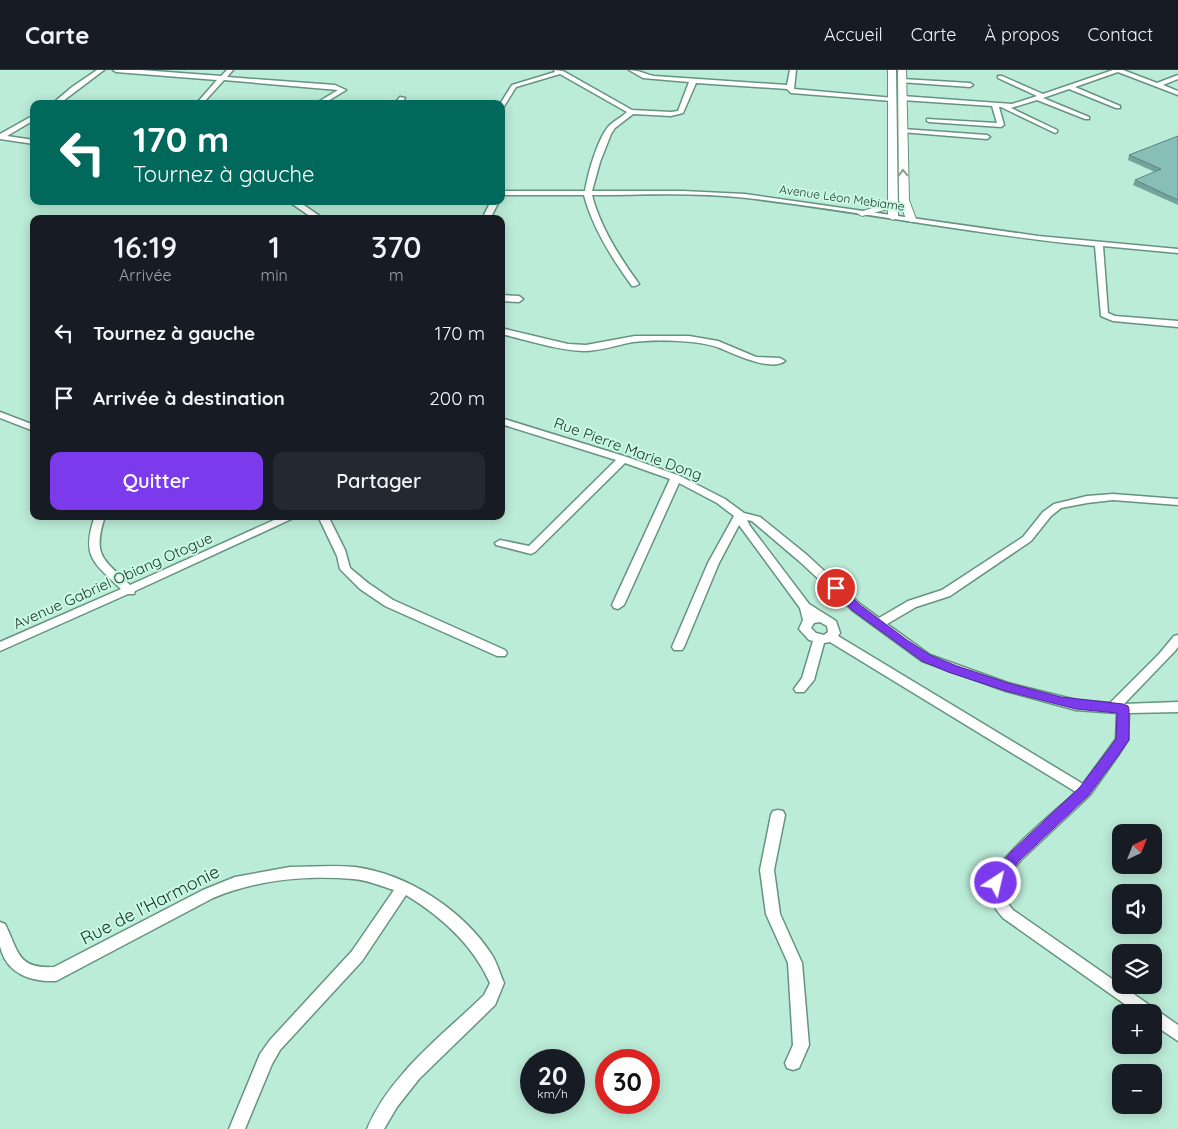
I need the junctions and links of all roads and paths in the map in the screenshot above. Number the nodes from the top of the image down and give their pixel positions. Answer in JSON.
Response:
{"nodes":[{"id":1,"x":102,"y":70,"type":"edge"},
{"id":2,"x":116,"y":70,"type":"edge"},
{"id":3,"x":230,"y":70,"type":"edge"},
{"id":4,"x":632,"y":70,"type":"edge"},
{"id":5,"x":793,"y":70,"type":"edge"},
{"id":6,"x":892,"y":70,"type":"edge"},
{"id":7,"x":902,"y":70,"type":"edge"},
{"id":8,"x":1118,"y":70,"type":"edge"},
{"id":9,"x":559,"y":71,"type":"edge"},
{"id":10,"x":691,"y":71,"type":"dead end"},
{"id":11,"x":1000,"y":77,"type":"dead end"},
{"id":12,"x":1178,"y":77,"type":"edge"},
{"id":13,"x":221,"y":79,"type":"junction"},
{"id":14,"x":691,"y":81,"type":"junction"},
{"id":15,"x":902,"y":81,"type":"junction"},
{"id":16,"x":970,"y":85,"type":"dead end"},
{"id":17,"x":1157,"y":85,"type":"junction"},
{"id":18,"x":1069,"y":87,"type":"junction"},
{"id":19,"x":790,"y":88,"type":"junction"},
{"id":20,"x":1178,"y":93,"type":"edge"},
{"id":21,"x":1040,"y":97,"type":"junction"},
{"id":22,"x":902,"y":98,"type":"junction"},
{"id":23,"x":892,"y":99,"type":"junction"},
{"id":24,"x":60,"y":100,"type":"edge"},
{"id":25,"x":202,"y":100,"type":"edge"},
{"id":26,"x":325,"y":100,"type":"edge"},
{"id":27,"x":505,"y":101,"type":"edge"},
{"id":28,"x":998,"y":106,"type":"junction"},
{"id":29,"x":1118,"y":107,"type":"dead end"},
{"id":30,"x":631,"y":112,"type":"junction"},
{"id":31,"x":1087,"y":118,"type":"dead end"},
{"id":32,"x":30,"y":119,"type":"edge"},
{"id":33,"x":929,"y":120,"type":"dead end"},
{"id":34,"x":903,"y":131,"type":"junction"},
{"id":35,"x":1055,"y":131,"type":"dead end"},
{"id":36,"x":0,"y":137,"type":"edge"},
{"id":37,"x":987,"y":137,"type":"dead end"},
{"id":38,"x":30,"y":141,"type":"edge"},
{"id":39,"x":588,"y":192,"type":"junction"},
{"id":40,"x":505,"y":193,"type":"edge"},
{"id":41,"x":298,"y":205,"type":"edge"},
{"id":42,"x":892,"y":205,"type":"junction"},
{"id":43,"x":862,"y":213,"type":"junction"},
{"id":44,"x":314,"y":215,"type":"edge"},
{"id":45,"x":893,"y":217,"type":"junction"},
{"id":46,"x":912,"y":219,"type":"junction"},
{"id":47,"x":1099,"y":245,"type":"junction"},
{"id":48,"x":1178,"y":251,"type":"edge"},
{"id":49,"x":635,"y":284,"type":"dead end"},
{"id":50,"x":505,"y":298,"type":"edge"},
{"id":51,"x":519,"y":299,"type":"dead end"},
{"id":52,"x":1178,"y":324,"type":"edge"},
{"id":53,"x":505,"y":332,"type":"edge"},
{"id":54,"x":780,"y":361,"type":"dead end"},
{"id":55,"x":0,"y":415,"type":"edge"},
{"id":56,"x":505,"y":422,"type":"edge"},
{"id":57,"x":30,"y":426,"type":"edge"},
{"id":58,"x":623,"y":459,"type":"junction"},
{"id":59,"x":676,"y":478,"type":"junction"},
{"id":60,"x":1178,"y":502,"type":"edge"},
{"id":61,"x":740,"y":515,"type":"junction"},
{"id":62,"x":99,"y":520,"type":"edge"},
{"id":63,"x":284,"y":520,"type":"edge"},
{"id":64,"x":325,"y":520,"type":"edge"},
{"id":65,"x":500,"y":543,"type":"dead end"},
{"id":66,"x":130,"y":591,"type":"junction"},
{"id":67,"x":618,"y":606,"type":"dead end"},
{"id":68,"x":815,"y":620,"type":"junction"},
{"id":69,"x":878,"y":624,"type":"junction"},
{"id":70,"x":825,"y":638,"type":"junction"},
{"id":71,"x":1178,"y":639,"type":"edge"},
{"id":72,"x":0,"y":647,"type":"edge"},
{"id":73,"x":678,"y":648,"type":"dead end"},
{"id":74,"x":502,"y":654,"type":"dead end"},
{"id":75,"x":800,"y":689,"type":"dead end"},
{"id":76,"x":1178,"y":707,"type":"edge"},
{"id":77,"x":1118,"y":708,"type":"junction"},
{"id":78,"x":1085,"y":791,"type":"junction"},
{"id":79,"x":778,"y":815,"type":"dead end"},
{"id":80,"x":404,"y":887,"type":"junction"},
{"id":81,"x":0,"y":928,"type":"edge"},
{"id":82,"x":1137,"y":1004,"type":"edge"},
{"id":83,"x":1162,"y":1022,"type":"edge"},
{"id":84,"x":1178,"y":1034,"type":"edge"},
{"id":85,"x":793,"y":1063,"type":"dead end"},
{"id":86,"x":237,"y":1129,"type":"edge"},
{"id":87,"x":374,"y":1129,"type":"edge"}],
"edges":[{"from":1,"to":24,"type":"street"},
{"from":2,"to":13,"type":"street"},
{"from":3,"to":13,"type":"street"},
{"from":4,"to":14,"type":"street"},
{"from":5,"to":19,"type":"street"},
{"from":6,"to":23,"type":"main road"},
{"from":7,"to":15,"type":"main road"},
{"from":8,"to":17,"type":"street"},
{"from":8,"to":18,"type":"street"},
{"from":9,"to":27,"type":"street"},
{"from":9,"to":30,"type":"street"},
{"from":10,"to":14,"type":"street"},
{"from":11,"to":21,"type":"street"},
{"from":12,"to":17,"type":"street"},
{"from":13,"to":25,"type":"street"},
{"from":13,"to":26,"type":"street"},
{"from":14,"to":19,"type":"street"},
{"from":14,"to":30,"type":"street"},
{"from":15,"to":16,"type":"street"},
{"from":15,"to":22,"type":"main road"},
{"from":17,"to":20,"type":"street"},
{"from":18,"to":21,"type":"street"},
{"from":18,"to":29,"type":"street"},
{"from":19,"to":23,"type":"street"},
{"from":21,"to":28,"type":"street"},
{"from":21,"to":31,"type":"street"},
{"from":22,"to":28,"type":"street"},
{"from":22,"to":34,"type":"main road"},
{"from":23,"to":42,"type":"main road"},
{"from":28,"to":33,"type":"street"},
{"from":28,"to":35,"type":"street"},
{"from":30,"to":39,"type":"street"},
{"from":32,"to":36,"type":"street"},
{"from":34,"to":37,"type":"street"},
{"from":46,"to":34,"type":"main road","one_way":true},
{"from":36,"to":38,"type":"street"},
{"from":39,"to":40,"type":"street","name":"Avenue Léon Mebiame"},
{"from":39,"to":43,"type":"street","name":"Avenue Léon Mebiame"},
{"from":39,"to":49,"type":"street"},
{"from":41,"to":44,"type":"street"},
{"from":42,"to":43,"type":"main road"},
{"from":42,"to":45,"type":"main road"},
{"from":43,"to":45,"type":"street","name":"Avenue Léon Mebiame"},
{"from":45,"to":46,"type":"street","name":"Avenue Léon Mebiame"},
{"from":46,"to":47,"type":"street","name":"Avenue Léon Mebiame"},
{"from":47,"to":48,"type":"street","name":"Avenue Léon Mebiame"},
{"from":47,"to":52,"type":"street"},
{"from":50,"to":51,"type":"street"},
{"from":53,"to":54,"type":"street"},
{"from":55,"to":57,"type":"street"},
{"from":56,"to":58,"type":"street","name":"Rue Pierre Marie Dong"},
{"from":58,"to":59,"type":"street","name":"Rue Pierre Marie Dong"},
{"from":58,"to":65,"type":"street"},
{"from":59,"to":61,"type":"street","name":"Rue Pierre Marie Dong"},
{"from":59,"to":67,"type":"street"},
{"from":60,"to":69,"type":"street"},
{"from":61,"to":68,"type":"street"},
{"from":61,"to":69,"type":"street"},
{"from":61,"to":73,"type":"street"},
{"from":62,"to":66,"type":"street"},
{"from":63,"to":66,"type":"street","name":"Avenue Gabriel Obiang Otogue"},
{"from":64,"to":74,"type":"street"},
{"from":66,"to":72,"type":"street","name":"Avenue Gabriel Obiang Otogue"},
{"from":68,"to":70,"type":"street"},
{"from":68,"to":70,"type":"street"},
{"from":69,"to":77,"type":"street"},
{"from":70,"to":75,"type":"street"},
{"from":70,"to":78,"type":"street"},
{"from":71,"to":77,"type":"street"},
{"from":76,"to":77,"type":"street"},
{"from":77,"to":78,"type":"street"},
{"from":78,"to":82,"type":"street"},
{"from":79,"to":85,"type":"street"},
{"from":80,"to":81,"type":"street","name":"Rue de l'Harmonie"},
{"from":80,"to":86,"type":"street"},
{"from":80,"to":87,"type":"street","name":"Rue de l'Harmonie"},
{"from":83,"to":84,"type":"street"}]}
